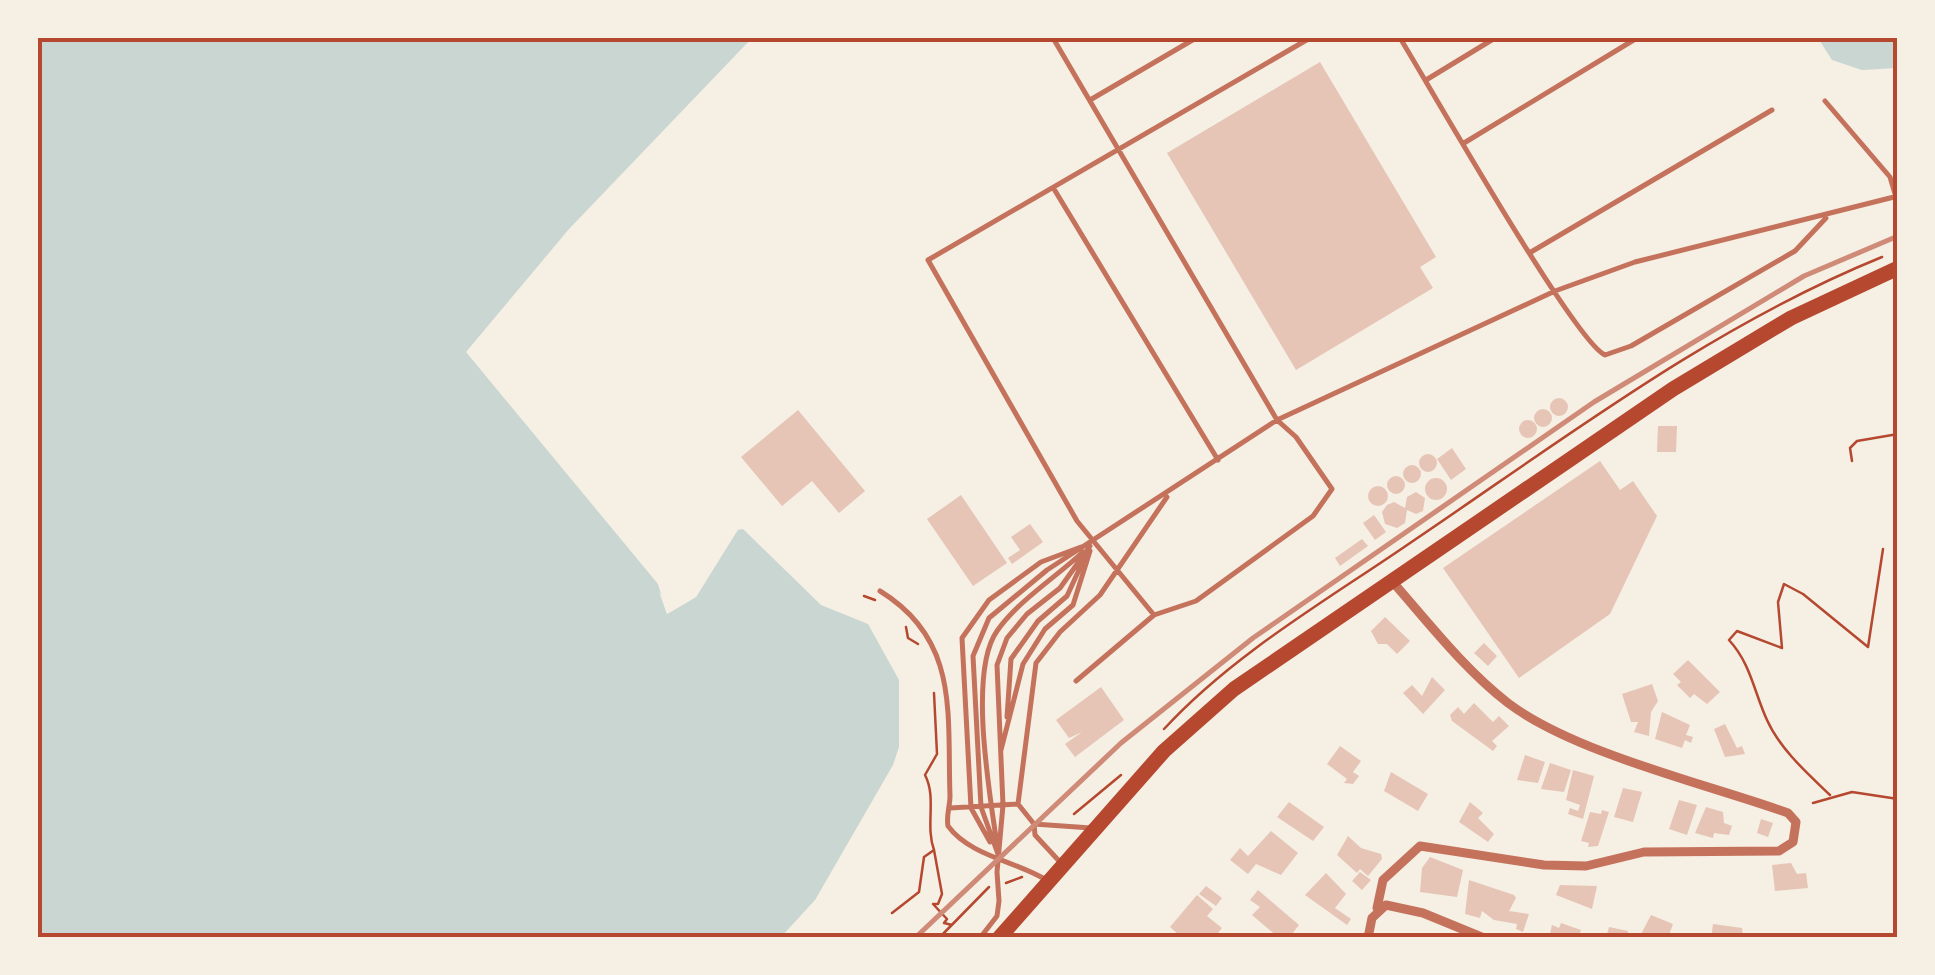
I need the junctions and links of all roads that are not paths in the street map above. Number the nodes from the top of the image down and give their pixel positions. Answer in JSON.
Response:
{"nodes":[{"id":1,"x":1053,"y":38,"type":"edge"},
{"id":2,"x":1196,"y":38,"type":"edge"},
{"id":3,"x":1310,"y":38,"type":"edge"},
{"id":4,"x":1400,"y":38,"type":"edge"},
{"id":5,"x":1494,"y":38,"type":"edge"},
{"id":6,"x":1636,"y":38,"type":"edge"},
{"id":7,"x":1426,"y":80,"type":"junction"},
{"id":8,"x":1090,"y":100,"type":"junction"},
{"id":9,"x":1825,"y":101,"type":"dead end"},
{"id":10,"x":1772,"y":110,"type":"dead end"},
{"id":11,"x":1464,"y":142,"type":"junction"},
{"id":12,"x":1119,"y":150,"type":"junction"},
{"id":13,"x":1053,"y":188,"type":"junction"},
{"id":14,"x":1897,"y":197,"type":"edge"},
{"id":15,"x":1828,"y":216,"type":"junction"},
{"id":16,"x":1531,"y":252,"type":"junction"},
{"id":17,"x":1898,"y":268,"type":"edge"},
{"id":18,"x":1554,"y":291,"type":"junction"},
{"id":19,"x":1277,"y":420,"type":"junction"},
{"id":20,"x":1218,"y":460,"type":"junction"},
{"id":21,"x":1172,"y":491,"type":"junction"},
{"id":22,"x":1092,"y":543,"type":"junction"},
{"id":23,"x":1116,"y":572,"type":"junction"},
{"id":24,"x":1391,"y":580,"type":"junction"},
{"id":25,"x":880,"y":591,"type":"dead end"},
{"id":26,"x":1154,"y":615,"type":"junction"},
{"id":27,"x":1076,"y":681,"type":"dead end"},
{"id":28,"x":1007,"y":721,"type":"junction"},
{"id":29,"x":1000,"y":758,"type":"junction"},
{"id":30,"x":1018,"y":804,"type":"junction"},
{"id":31,"x":1003,"y":805,"type":"junction"},
{"id":32,"x":992,"y":806,"type":"junction"},
{"id":33,"x":981,"y":807,"type":"junction"},
{"id":34,"x":950,"y":808,"type":"junction"},
{"id":35,"x":971,"y":808,"type":"junction"},
{"id":36,"x":1034,"y":824,"type":"junction"},
{"id":37,"x":1096,"y":828,"type":"junction"},
{"id":38,"x":999,"y":858,"type":"junction"},
{"id":39,"x":1064,"y":865,"type":"junction"},
{"id":40,"x":1050,"y":882,"type":"junction"},
{"id":41,"x":1377,"y":908,"type":"junction"},
{"id":42,"x":980,"y":938,"type":"edge"},
{"id":43,"x":999,"y":938,"type":"edge"},
{"id":44,"x":1368,"y":938,"type":"edge"},
{"id":45,"x":1484,"y":938,"type":"edge"}],
"edges":[{"from":1,"to":8,"type":"lane"},
{"from":2,"to":8,"type":"lane"},
{"from":3,"to":12,"type":"lane"},
{"from":4,"to":7,"type":"lane"},
{"from":5,"to":7,"type":"lane"},
{"from":6,"to":11,"type":"lane"},
{"from":7,"to":11,"type":"lane"},
{"from":8,"to":12,"type":"lane"},
{"from":9,"to":14,"type":"lane"},
{"from":10,"to":16,"type":"lane"},
{"from":11,"to":16,"type":"lane"},
{"from":12,"to":13,"type":"lane"},
{"from":12,"to":19,"type":"lane"},
{"from":13,"to":20,"type":"lane"},
{"from":13,"to":22,"type":"lane"},
{"from":14,"to":15,"type":"lane"},
{"from":15,"to":18,"type":"lane"},
{"from":15,"to":18,"type":"lane"},
{"from":16,"to":18,"type":"lane"},
{"from":17,"to":24,"type":"highway"},
{"from":18,"to":19,"type":"lane"},
{"from":19,"to":20,"type":"lane"},
{"from":19,"to":26,"type":"lane"},
{"from":20,"to":21,"type":"lane"},
{"from":21,"to":22,"type":"lane"},
{"from":21,"to":23,"type":"lane"},
{"from":22,"to":23,"type":"lane"},
{"from":22,"to":28,"type":"lane"},
{"from":22,"to":28,"type":"lane"},
{"from":22,"to":29,"type":"lane"},
{"from":22,"to":32,"type":"lane"},
{"from":22,"to":33,"type":"lane"},
{"from":22,"to":35,"type":"lane"},
{"from":23,"to":26,"type":"lane"},
{"from":23,"to":30,"type":"lane"},
{"from":24,"to":37,"type":"highway"},
{"from":24,"to":41,"type":"street"},
{"from":25,"to":34,"type":"lane"},
{"from":26,"to":27,"type":"lane"},
{"from":28,"to":29,"type":"lane"},
{"from":29,"to":31,"type":"lane"},
{"from":30,"to":31,"type":"lane"},
{"from":30,"to":36,"type":"lane"},
{"from":31,"to":32,"type":"lane"},
{"from":31,"to":38,"type":"lane"},
{"from":32,"to":33,"type":"lane"},
{"from":32,"to":38,"type":"lane"},
{"from":33,"to":35,"type":"lane"},
{"from":33,"to":38,"type":"lane"},
{"from":34,"to":35,"type":"lane"},
{"from":34,"to":38,"type":"lane"},
{"from":35,"to":38,"type":"lane"},
{"from":36,"to":37,"type":"lane"},
{"from":36,"to":39,"type":"lane"},
{"from":37,"to":39,"type":"highway"},
{"from":38,"to":40,"type":"lane"},
{"from":38,"to":42,"type":"lane"},
{"from":39,"to":40,"type":"highway"},
{"from":40,"to":43,"type":"highway"},
{"from":41,"to":44,"type":"street"},
{"from":41,"to":45,"type":"street"}]}
